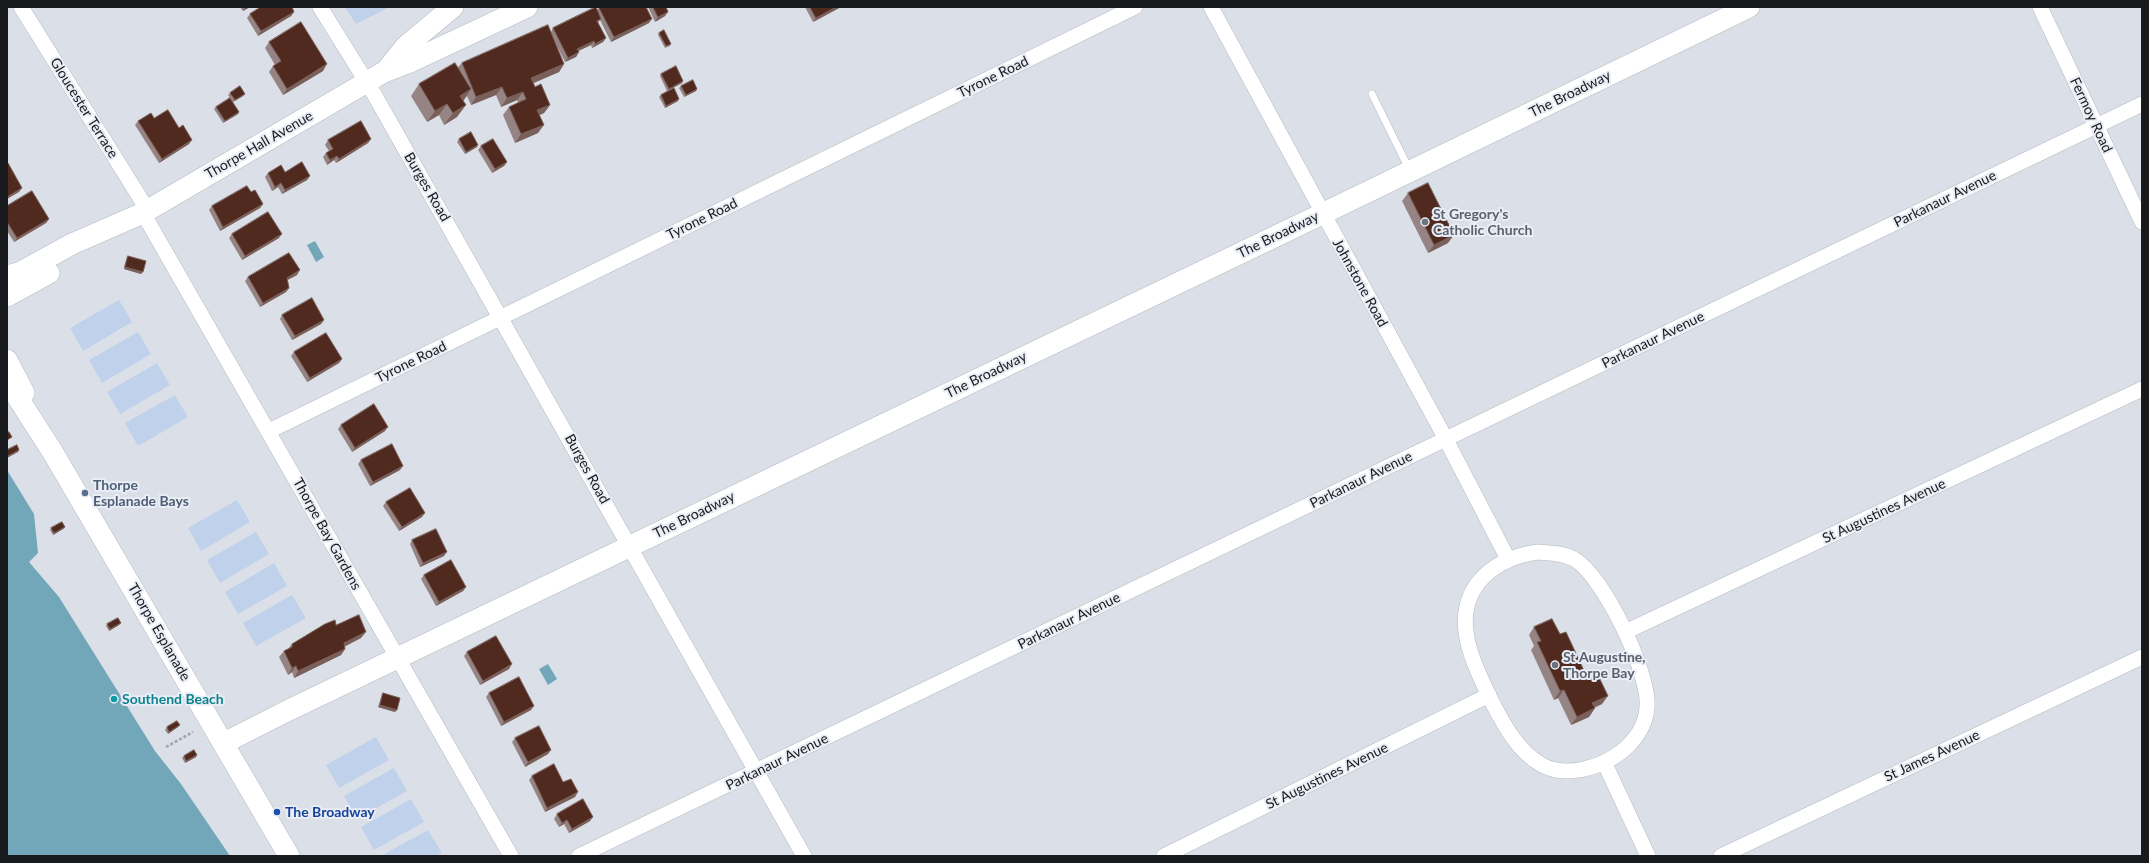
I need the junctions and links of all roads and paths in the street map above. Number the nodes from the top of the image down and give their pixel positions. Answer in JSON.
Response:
{"nodes":[{"id":1,"x":21,"y":7,"type":"edge"},
{"id":2,"x":320,"y":7,"type":"edge"},
{"id":3,"x":453,"y":7,"type":"edge"},
{"id":4,"x":527,"y":7,"type":"edge"},
{"id":5,"x":1135,"y":7,"type":"edge"},
{"id":6,"x":1211,"y":7,"type":"edge"},
{"id":7,"x":1749,"y":7,"type":"edge"},
{"id":8,"x":2040,"y":7,"type":"edge"},
{"id":9,"x":376,"y":77,"type":"junction"},
{"id":10,"x":1372,"y":94,"type":"dead end"},
{"id":11,"x":2142,"y":104,"type":"edge"},
{"id":12,"x":2097,"y":126,"type":"junction"},
{"id":13,"x":1410,"y":171,"type":"junction"},
{"id":14,"x":141,"y":213,"type":"junction"},
{"id":15,"x":1322,"y":214,"type":"junction"},
{"id":16,"x":2142,"y":222,"type":"edge"},
{"id":17,"x":7,"y":276,"type":"edge"},
{"id":18,"x":7,"y":296,"type":"edge"},
{"id":19,"x":502,"y":318,"type":"junction"},
{"id":20,"x":7,"y":360,"type":"edge"},
{"id":21,"x":7,"y":381,"type":"edge"},
{"id":22,"x":2142,"y":389,"type":"edge"},
{"id":23,"x":269,"y":431,"type":"junction"},
{"id":24,"x":1446,"y":439,"type":"junction"},
{"id":25,"x":52,"y":451,"type":"junction"},
{"id":26,"x":631,"y":546,"type":"junction"},
{"id":27,"x":1508,"y":559,"type":"junction"},
{"id":28,"x":1625,"y":632,"type":"junction"},
{"id":29,"x":2142,"y":657,"type":"edge"},
{"id":30,"x":397,"y":659,"type":"junction"},
{"id":31,"x":1489,"y":695,"type":"junction"},
{"id":32,"x":193,"y":732,"type":"dead end"},
{"id":33,"x":224,"y":743,"type":"junction"},
{"id":34,"x":166,"y":747,"type":"dead end"},
{"id":35,"x":1604,"y":762,"type":"junction"},
{"id":36,"x":757,"y":772,"type":"junction"},
{"id":37,"x":288,"y":856,"type":"edge"},
{"id":38,"x":511,"y":856,"type":"edge"},
{"id":39,"x":580,"y":856,"type":"edge"},
{"id":40,"x":804,"y":856,"type":"edge"},
{"id":41,"x":1164,"y":856,"type":"edge"},
{"id":42,"x":1648,"y":856,"type":"edge"},
{"id":43,"x":1721,"y":856,"type":"edge"}],
"edges":[{"from":1,"to":14,"type":"street","name":"Gloucester Terrace"},
{"from":2,"to":9,"type":"street","name":"Burges Road"},
{"from":3,"to":9,"type":"street","name":"Thorpe Hall Avenue"},
{"from":4,"to":9,"type":"street","name":"Thorpe Hall Avenue"},
{"from":5,"to":19,"type":"street","name":"Tyrone Road"},
{"from":6,"to":15,"type":"street","name":"Johnstone Road"},
{"from":7,"to":13,"type":"street","name":"The Broadway"},
{"from":8,"to":12,"type":"street","name":"Fermoy Road"},
{"from":9,"to":14,"type":"street","name":"Thorpe Hall Avenue"},
{"from":9,"to":19,"type":"street","name":"Burges Road"},
{"from":10,"to":13,"type":"lane"},
{"from":11,"to":12,"type":"street","name":"Parkanaur Avenue"},
{"from":12,"to":16,"type":"street","name":"Fermoy Road"},
{"from":12,"to":24,"type":"street","name":"Parkanaur Avenue"},
{"from":13,"to":15,"type":"street","name":"The Broadway"},
{"from":14,"to":17,"type":"street","name":"Thorpe Hall Avenue"},
{"from":14,"to":18,"type":"street","name":"Thorpe Hall Avenue"},
{"from":14,"to":23,"type":"street","name":"Thorpe Bay Gardens"},
{"from":15,"to":24,"type":"street","name":"Johnstone Road"},
{"from":15,"to":26,"type":"street","name":"The Broadway"},
{"from":19,"to":23,"type":"street","name":"Tyrone Road"},
{"from":19,"to":26,"type":"street","name":"Burges Road"},
{"from":20,"to":25,"type":"street","name":"Thorpe Esplanade"},
{"from":21,"to":25,"type":"street","name":"Thorpe Esplanade"},
{"from":22,"to":28,"type":"street","name":"St Augustines Avenue"},
{"from":23,"to":30,"type":"street","name":"Thorpe Bay Gardens"},
{"from":24,"to":27,"type":"street","name":"Johnstone Road"},
{"from":24,"to":36,"type":"street","name":"Parkanaur Avenue"},
{"from":25,"to":33,"type":"street","name":"Thorpe Esplanade"},
{"from":26,"to":30,"type":"street","name":"The Broadway"},
{"from":26,"to":36,"type":"street","name":"Burges Road"},
{"from":27,"to":28,"type":"street"},
{"from":27,"to":31,"type":"street"},
{"from":28,"to":35,"type":"street"},
{"from":29,"to":43,"type":"street","name":"St James Avenue"},
{"from":30,"to":33,"type":"street","name":"The Broadway"},
{"from":30,"to":38,"type":"street","name":"Thorpe Bay Gardens"},
{"from":31,"to":35,"type":"street"},
{"from":31,"to":41,"type":"street","name":"St Augustines Avenue"},
{"from":32,"to":34,"type":"path"},
{"from":33,"to":37,"type":"street","name":"Thorpe Esplanade"},
{"from":35,"to":42,"type":"street"},
{"from":36,"to":39,"type":"street","name":"Parkanaur Avenue"},
{"from":36,"to":40,"type":"street","name":"Burges Road"}]}
